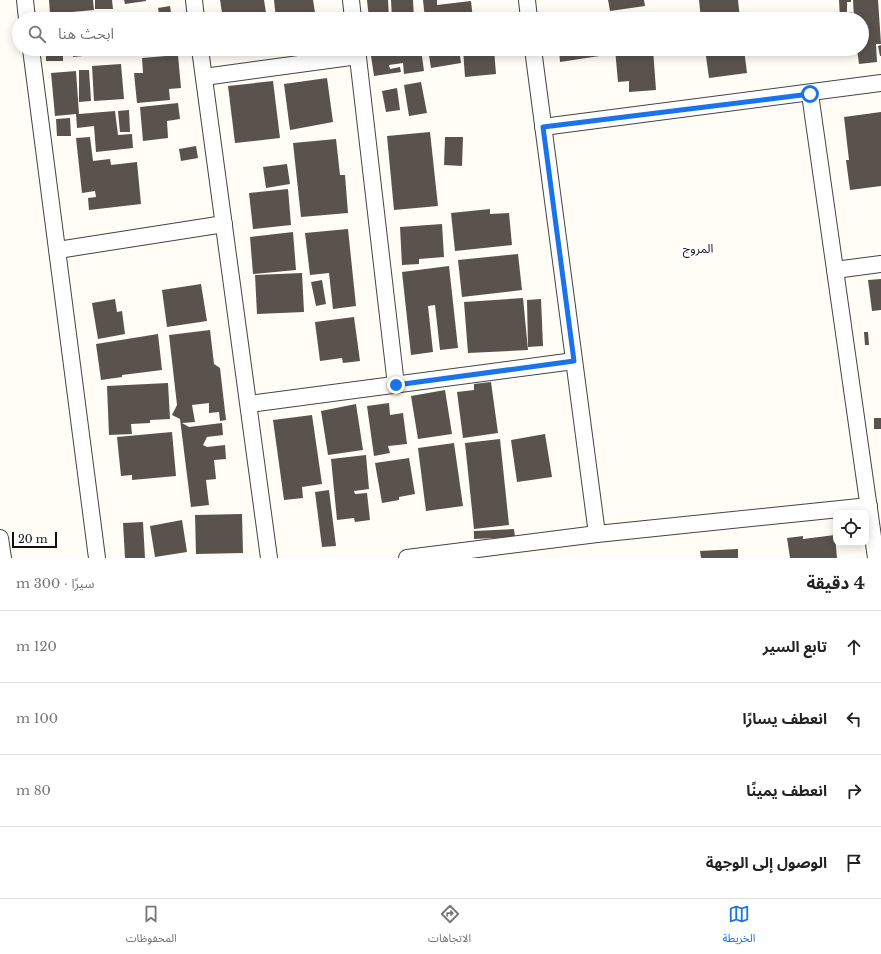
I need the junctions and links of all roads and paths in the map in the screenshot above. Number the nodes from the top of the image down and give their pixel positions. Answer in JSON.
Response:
{"nodes":[{"id":1,"x":25,"y":0,"type":"edge"},
{"id":2,"x":194,"y":0,"type":"edge"},
{"id":3,"x":351,"y":0,"type":"edge"},
{"id":4,"x":527,"y":0,"type":"edge"},
{"id":5,"x":26,"y":12,"type":"edge"},
{"id":6,"x":195,"y":12,"type":"edge"},
{"id":7,"x":352,"y":12,"type":"edge"},
{"id":8,"x":529,"y":12,"type":"edge"},
{"id":9,"x":32,"y":56,"type":"edge"},
{"id":10,"x":201,"y":56,"type":"edge"},
{"id":11,"x":339,"y":56,"type":"edge"},
{"id":12,"x":358,"y":56,"type":"edge"},
{"id":13,"x":534,"y":56,"type":"edge"},
{"id":14,"x":204,"y":77,"type":"junction"},
{"id":15,"x":881,"y":83,"type":"edge"},
{"id":16,"x":810,"y":94,"type":"junction"},
{"id":17,"x":543,"y":127,"type":"junction"},
{"id":18,"x":224,"y":224,"type":"junction"},
{"id":19,"x":58,"y":250,"type":"junction"},
{"id":20,"x":881,"y":264,"type":"edge"},
{"id":21,"x":835,"y":270,"type":"junction"},
{"id":22,"x":574,"y":361,"type":"junction"},
{"id":23,"x":396,"y":385,"type":"junction"},
{"id":24,"x":248,"y":404,"type":"junction"},
{"id":25,"x":869,"y":506,"type":"junction"},
{"id":26,"x":597,"y":534,"type":"junction"},
{"id":27,"x":0,"y":538,"type":"edge"},
{"id":28,"x":506,"y":552,"type":"edge"},
{"id":29,"x":3,"y":558,"type":"edge"},
{"id":30,"x":97,"y":558,"type":"edge"},
{"id":31,"x":269,"y":558,"type":"edge"},
{"id":32,"x":407,"y":558,"type":"edge"},
{"id":33,"x":876,"y":558,"type":"edge"}],
"edges":[{"from":1,"to":5,"type":"street"},
{"from":2,"to":6,"type":"street"},
{"from":3,"to":7,"type":"street"},
{"from":4,"to":8,"type":"street"},
{"from":9,"to":19,"type":"street"},
{"from":10,"to":14,"type":"street"},
{"from":11,"to":14,"type":"street"},
{"from":12,"to":23,"type":"street"},
{"from":13,"to":17,"type":"street"},
{"from":14,"to":18,"type":"street"},
{"from":15,"to":16,"type":"street"},
{"from":16,"to":17,"type":"street"},
{"from":16,"to":21,"type":"street"},
{"from":17,"to":22,"type":"street"},
{"from":18,"to":19,"type":"street"},
{"from":18,"to":24,"type":"street"},
{"from":19,"to":30,"type":"street"},
{"from":20,"to":21,"type":"street"},
{"from":21,"to":25,"type":"street"},
{"from":22,"to":23,"type":"street"},
{"from":22,"to":26,"type":"street"},
{"from":23,"to":24,"type":"street"},
{"from":24,"to":31,"type":"street"},
{"from":25,"to":26,"type":"street"},
{"from":25,"to":33,"type":"street"},
{"from":26,"to":28,"type":"street"},
{"from":27,"to":29,"type":"street"},
{"from":28,"to":32,"type":"street"}]}
